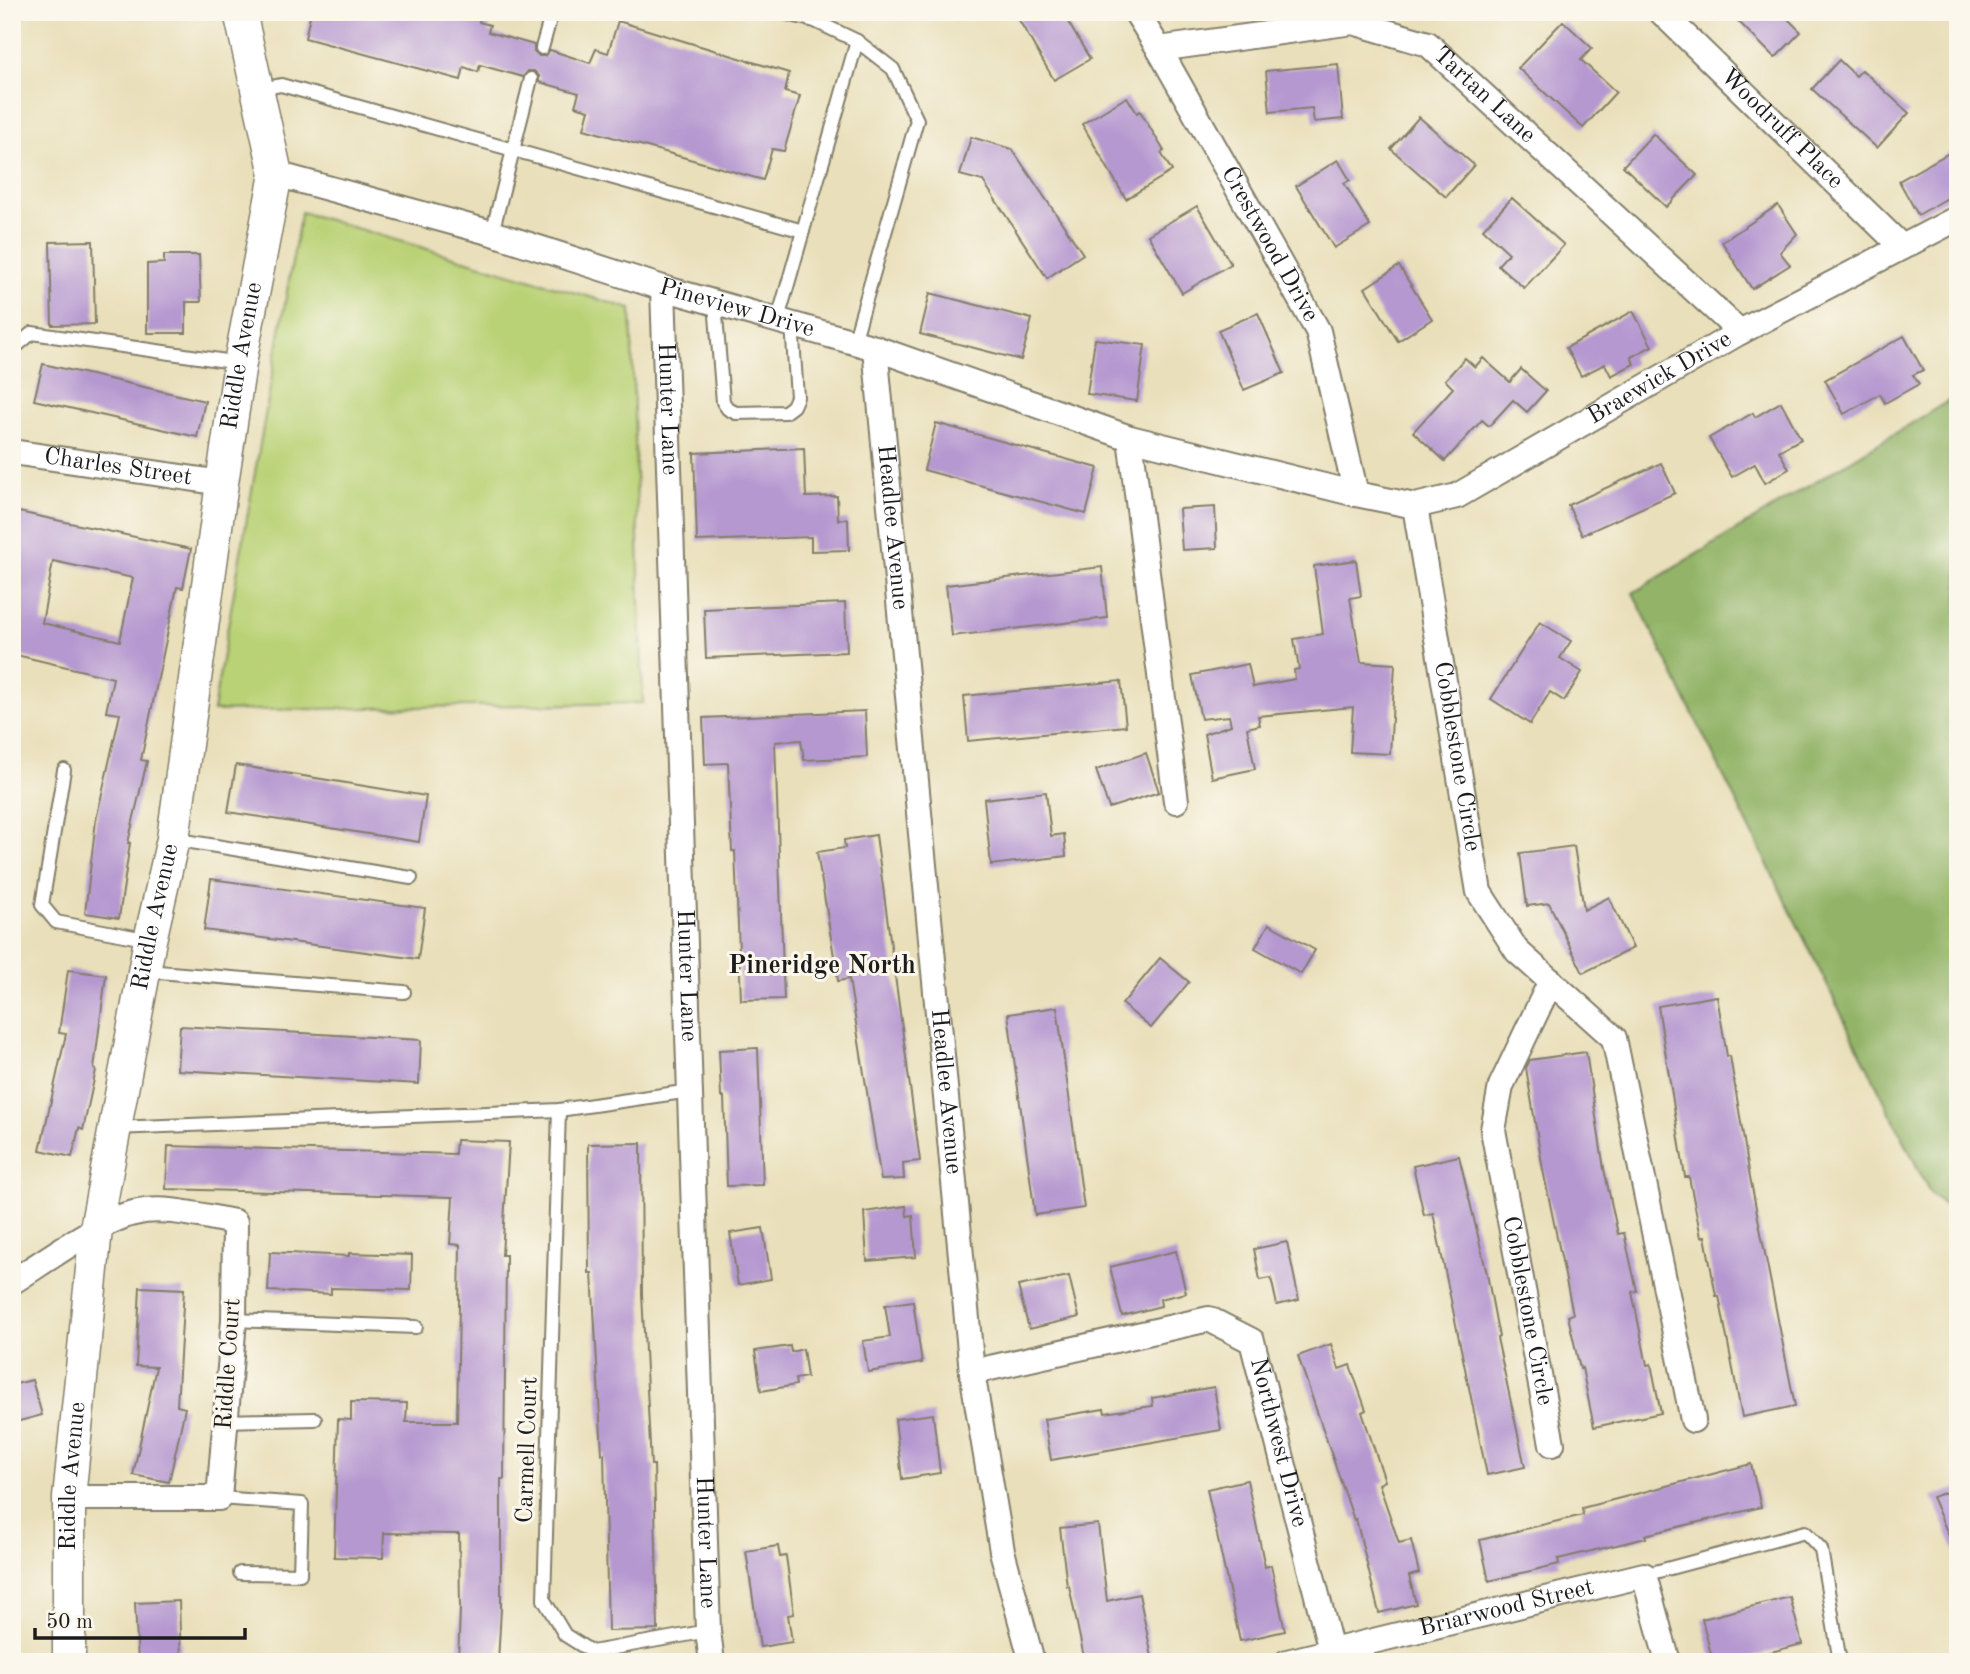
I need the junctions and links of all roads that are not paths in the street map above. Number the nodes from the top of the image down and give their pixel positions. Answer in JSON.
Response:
{"nodes":[{"id":1,"x":240,"y":12,"type":"edge"},
{"id":2,"x":552,"y":12,"type":"edge"},
{"id":3,"x":780,"y":12,"type":"edge"},
{"id":4,"x":1136,"y":12,"type":"edge"},
{"id":5,"x":1661,"y":12,"type":"edge"},
{"id":6,"x":857,"y":41,"type":"junction"},
{"id":7,"x":542,"y":48,"type":"dead end"},
{"id":8,"x":1159,"y":49,"type":"junction"},
{"id":9,"x":531,"y":79,"type":"dead end"},
{"id":10,"x":257,"y":90,"type":"junction"},
{"id":11,"x":512,"y":151,"type":"junction"},
{"id":12,"x":276,"y":174,"type":"junction"},
{"id":13,"x":1958,"y":218,"type":"edge"},
{"id":14,"x":803,"y":231,"type":"junction"},
{"id":15,"x":492,"y":233,"type":"junction"},
{"id":16,"x":1902,"y":247,"type":"junction"},
{"id":17,"x":663,"y":288,"type":"junction"},
{"id":18,"x":715,"y":303,"type":"junction"},
{"id":19,"x":785,"y":322,"type":"junction"},
{"id":20,"x":1740,"y":332,"type":"junction"},
{"id":21,"x":864,"y":345,"type":"junction"},
{"id":22,"x":12,"y":350,"type":"edge"},
{"id":23,"x":240,"y":363,"type":"junction"},
{"id":24,"x":1130,"y":438,"type":"junction"},
{"id":25,"x":12,"y":452,"type":"edge"},
{"id":26,"x":222,"y":483,"type":"junction"},
{"id":27,"x":1356,"y":494,"type":"junction"},
{"id":28,"x":1416,"y":506,"type":"junction"},
{"id":29,"x":64,"y":770,"type":"dead end"},
{"id":30,"x":1176,"y":801,"type":"dead end"},
{"id":31,"x":173,"y":839,"type":"junction"},
{"id":32,"x":411,"y":878,"type":"dead end"},
{"id":33,"x":148,"y":955,"type":"junction"},
{"id":34,"x":1551,"y":981,"type":"junction"},
{"id":35,"x":404,"y":992,"type":"dead end"},
{"id":36,"x":690,"y":1091,"type":"junction"},
{"id":37,"x":559,"y":1111,"type":"junction"},
{"id":38,"x":115,"y":1128,"type":"junction"},
{"id":39,"x":96,"y":1229,"type":"junction"},
{"id":40,"x":12,"y":1282,"type":"edge"},
{"id":41,"x":233,"y":1320,"type":"junction"},
{"id":42,"x":416,"y":1327,"type":"dead end"},
{"id":43,"x":972,"y":1372,"type":"junction"},
{"id":44,"x":315,"y":1419,"type":"dead end"},
{"id":45,"x":224,"y":1420,"type":"junction"},
{"id":46,"x":1693,"y":1420,"type":"dead end"},
{"id":47,"x":1552,"y":1444,"type":"dead end"},
{"id":48,"x":69,"y":1498,"type":"junction"},
{"id":49,"x":219,"y":1498,"type":"junction"},
{"id":50,"x":240,"y":1573,"type":"dead end"},
{"id":51,"x":1644,"y":1575,"type":"junction"},
{"id":52,"x":708,"y":1631,"type":"junction"},
{"id":53,"x":1333,"y":1656,"type":"edge"},
{"id":54,"x":69,"y":1662,"type":"edge"},
{"id":55,"x":712,"y":1662,"type":"edge"},
{"id":56,"x":1032,"y":1662,"type":"edge"},
{"id":57,"x":1287,"y":1662,"type":"edge"},
{"id":58,"x":1668,"y":1662,"type":"edge"},
{"id":59,"x":1840,"y":1662,"type":"edge"}],
"edges":[{"from":1,"to":10,"type":"street"},
{"from":2,"to":7,"type":"lane"},
{"from":3,"to":6,"type":"lane"},
{"from":4,"to":8,"type":"street","name":"Crestwood Drive"},
{"from":5,"to":16,"type":"street","name":"Woodruff Place"},
{"from":6,"to":14,"type":"lane"},
{"from":6,"to":21,"type":"lane"},
{"from":8,"to":20,"type":"street","name":"Tartan Lane"},
{"from":8,"to":27,"type":"street","name":"Crestwood Drive"},
{"from":9,"to":11,"type":"lane"},
{"from":10,"to":11,"type":"lane"},
{"from":10,"to":12,"type":"street"},
{"from":11,"to":14,"type":"lane"},
{"from":11,"to":15,"type":"lane"},
{"from":12,"to":15,"type":"street","name":"Pineview Drive"},
{"from":12,"to":23,"type":"street","name":"Riddle Avenue"},
{"from":13,"to":16,"type":"street","name":"Braewick Drive"},
{"from":14,"to":19,"type":"lane"},
{"from":15,"to":17,"type":"street","name":"Pineview Drive"},
{"from":16,"to":20,"type":"street","name":"Braewick Drive"},
{"from":17,"to":18,"type":"street","name":"Pineview Drive"},
{"from":17,"to":36,"type":"street","name":"Hunter Lane"},
{"from":18,"to":19,"type":"street","name":"Pineview Drive"},
{"from":18,"to":19,"type":"lane"},
{"from":19,"to":21,"type":"street","name":"Pineview Drive"},
{"from":20,"to":28,"type":"street","name":"Braewick Drive"},
{"from":21,"to":24,"type":"street","name":"Pineview Drive"},
{"from":21,"to":43,"type":"street","name":"Headlee Avenue"},
{"from":22,"to":23,"type":"lane"},
{"from":23,"to":26,"type":"street","name":"Riddle Avenue"},
{"from":24,"to":27,"type":"street","name":"Pineview Drive"},
{"from":24,"to":30,"type":"street"},
{"from":25,"to":26,"type":"street","name":"Charles Street"},
{"from":26,"to":31,"type":"street","name":"Riddle Avenue"},
{"from":27,"to":28,"type":"street","name":"Braewick Drive"},
{"from":28,"to":34,"type":"street","name":"Cobblestone Circle"},
{"from":29,"to":33,"type":"lane"},
{"from":31,"to":32,"type":"lane"},
{"from":31,"to":33,"type":"street","name":"Riddle Avenue"},
{"from":33,"to":35,"type":"lane"},
{"from":33,"to":38,"type":"street","name":"Riddle Avenue"},
{"from":34,"to":46,"type":"street","name":"Cobblestone Circle"},
{"from":34,"to":47,"type":"street","name":"Cobblestone Circle"},
{"from":36,"to":37,"type":"lane"},
{"from":36,"to":52,"type":"street","name":"Hunter Lane"},
{"from":37,"to":38,"type":"lane"},
{"from":37,"to":52,"type":"lane","name":"Carmell Court"},
{"from":38,"to":39,"type":"street","name":"Riddle Avenue"},
{"from":39,"to":40,"type":"street"},
{"from":39,"to":41,"type":"street","name":"Riddle Court"},
{"from":39,"to":48,"type":"street","name":"Riddle Avenue"},
{"from":41,"to":42,"type":"lane"},
{"from":41,"to":45,"type":"street","name":"Riddle Court"},
{"from":43,"to":53,"type":"street","name":"Northwest Drive"},
{"from":43,"to":56,"type":"street","name":"Headlee Avenue"},
{"from":44,"to":45,"type":"lane"},
{"from":45,"to":49,"type":"street","name":"Riddle Court"},
{"from":48,"to":49,"type":"street"},
{"from":48,"to":54,"type":"street","name":"Riddle Avenue"},
{"from":49,"to":50,"type":"lane"},
{"from":51,"to":53,"type":"street","name":"Briarwood Street"},
{"from":51,"to":58,"type":"street"},
{"from":51,"to":59,"type":"lane"},
{"from":52,"to":55,"type":"street","name":"Hunter Lane"},
{"from":53,"to":57,"type":"street","name":"Briarwood Street"}]}
